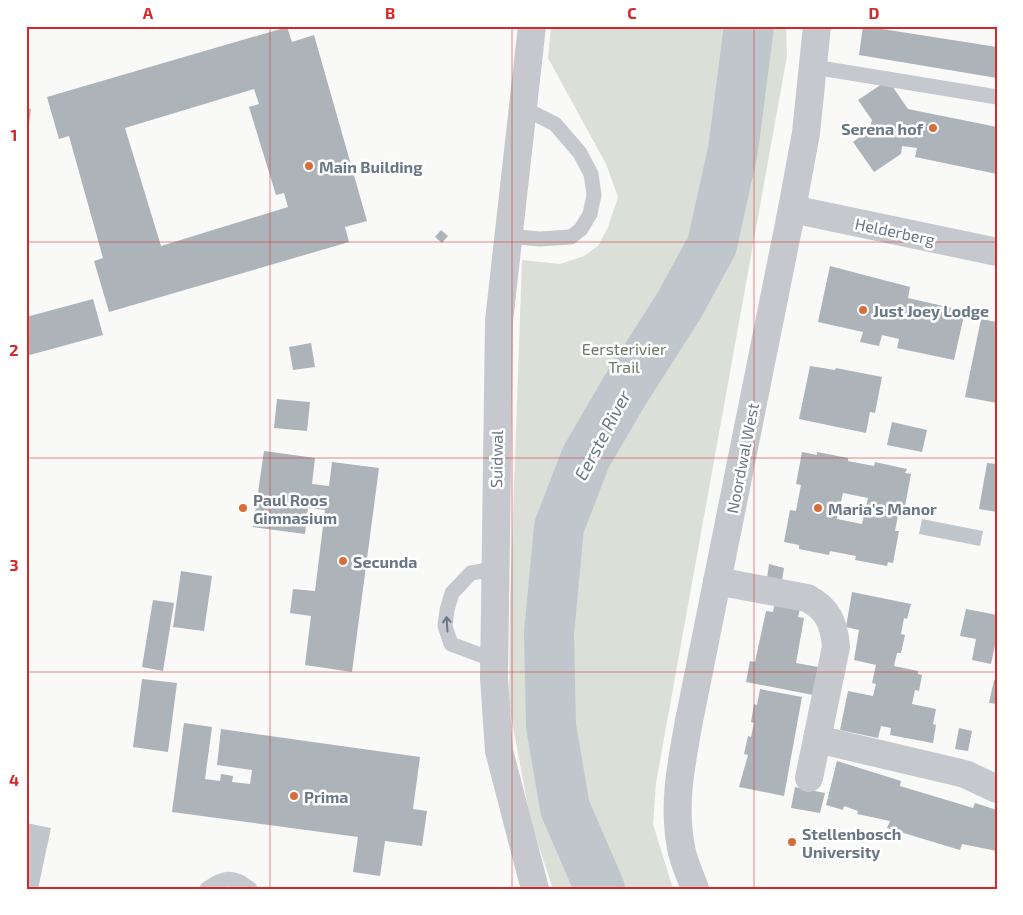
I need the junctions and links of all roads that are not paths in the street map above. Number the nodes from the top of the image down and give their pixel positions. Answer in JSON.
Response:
{"nodes":[{"id":1,"x":532,"y":26,"type":"edge"},
{"id":2,"x":817,"y":26,"type":"edge"},
{"id":3,"x":814,"y":67,"type":"junction"},
{"id":4,"x":997,"y":97,"type":"edge"},
{"id":5,"x":522,"y":108,"type":"junction"},
{"id":6,"x":792,"y":209,"type":"junction"},
{"id":7,"x":508,"y":236,"type":"junction"},
{"id":8,"x":997,"y":252,"type":"edge"},
{"id":9,"x":494,"y":569,"type":"junction"},
{"id":10,"x":717,"y":581,"type":"junction"},
{"id":11,"x":494,"y":660,"type":"junction"},
{"id":12,"x":817,"y":739,"type":"junction"},
{"id":13,"x":809,"y":778,"type":"dead end"},
{"id":14,"x":997,"y":789,"type":"edge"},
{"id":15,"x":207,"y":889,"type":"edge"},
{"id":16,"x":250,"y":889,"type":"edge"},
{"id":17,"x":535,"y":889,"type":"edge"},
{"id":18,"x":695,"y":889,"type":"edge"}],
"edges":[{"from":1,"to":5,"type":"street","name":"Suidwal"},
{"from":2,"to":3,"type":"street","name":"Noordwal West"},
{"from":3,"to":4,"type":"lane"},
{"from":3,"to":6,"type":"street","name":"Noordwal West"},
{"from":5,"to":7,"type":"street","name":"Suidwal"},
{"from":5,"to":7,"type":"lane"},
{"from":6,"to":8,"type":"street","name":"Helderberg"},
{"from":6,"to":10,"type":"street","name":"Noordwal West"},
{"from":7,"to":9,"type":"street","name":"Suidwal"},
{"from":9,"to":11,"type":"street","name":"Suidwal"},
{"from":11,"to":9,"type":"lane","one_way":true},
{"from":10,"to":12,"type":"street"},
{"from":10,"to":18,"type":"street","name":"Noordwal West"},
{"from":11,"to":17,"type":"street","name":"Suidwal"},
{"from":12,"to":13,"type":"street"},
{"from":12,"to":14,"type":"street"},
{"from":15,"to":16,"type":"lane"}]}
